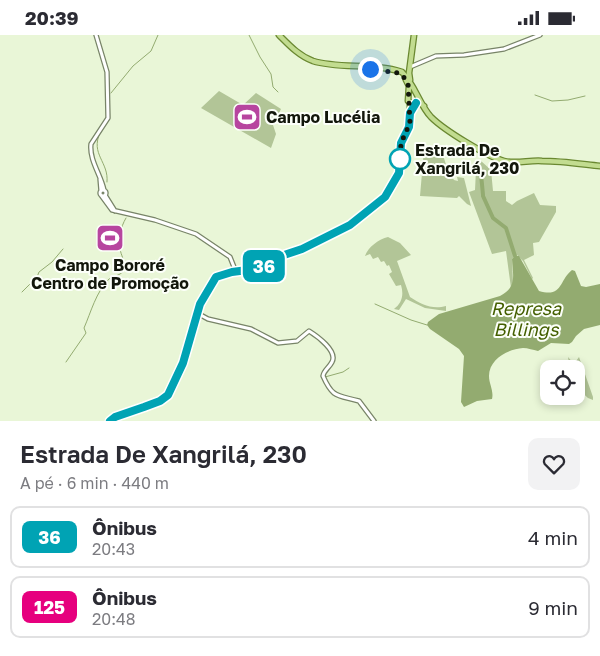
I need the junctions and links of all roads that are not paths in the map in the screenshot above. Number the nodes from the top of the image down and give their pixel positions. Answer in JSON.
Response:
{"nodes":[{"id":1,"x":96,"y":35,"type":"edge"},
{"id":2,"x":277,"y":35,"type":"edge"},
{"id":3,"x":414,"y":35,"type":"edge"},
{"id":4,"x":540,"y":35,"type":"edge"},
{"id":5,"x":409,"y":68,"type":"junction"},
{"id":6,"x":400,"y":71,"type":"junction"},
{"id":7,"x":405,"y":76,"type":"junction"},
{"id":8,"x":410,"y":81,"type":"junction"},
{"id":9,"x":415,"y":89,"type":"junction"},
{"id":10,"x":408,"y":90,"type":"junction"},
{"id":11,"x":419,"y":97,"type":"junction"},
{"id":12,"x":410,"y":103,"type":"junction"},
{"id":13,"x":416,"y":103,"type":"junction"},
{"id":14,"x":424,"y":107,"type":"junction"},
{"id":15,"x":410,"y":113,"type":"junction"},
{"id":16,"x":600,"y":166,"type":"edge"},
{"id":17,"x":236,"y":272,"type":"junction"},
{"id":18,"x":197,"y":313,"type":"junction"},
{"id":19,"x":110,"y":421,"type":"edge"},
{"id":20,"x":374,"y":421,"type":"edge"}],
"edges":[{"from":1,"to":17,"type":"street"},
{"from":2,"to":6,"type":"main road"},
{"from":2,"to":7,"type":"main road"},
{"from":3,"to":5,"type":"main road"},
{"from":4,"to":5,"type":"street"},
{"from":5,"to":6,"type":"main road"},
{"from":5,"to":7,"type":"main road"},
{"from":5,"to":8,"type":"main road"},
{"from":6,"to":7,"type":"main road"},
{"from":7,"to":8,"type":"main road"},
{"from":7,"to":10,"type":"main road"},
{"from":8,"to":9,"type":"main road"},
{"from":9,"to":10,"type":"main road"},
{"from":9,"to":11,"type":"main road"},
{"from":10,"to":12,"type":"main road"},
{"from":11,"to":13,"type":"main road"},
{"from":11,"to":14,"type":"main road"},
{"from":12,"to":13,"type":"main road"},
{"from":12,"to":15,"type":"main road"},
{"from":13,"to":14,"type":"main road"},
{"from":13,"to":15,"type":"main road"},
{"from":14,"to":16,"type":"main road"},
{"from":15,"to":17,"type":"main road"},
{"from":17,"to":18,"type":"main road"},
{"from":18,"to":19,"type":"main road"},
{"from":18,"to":20,"type":"street"}]}
